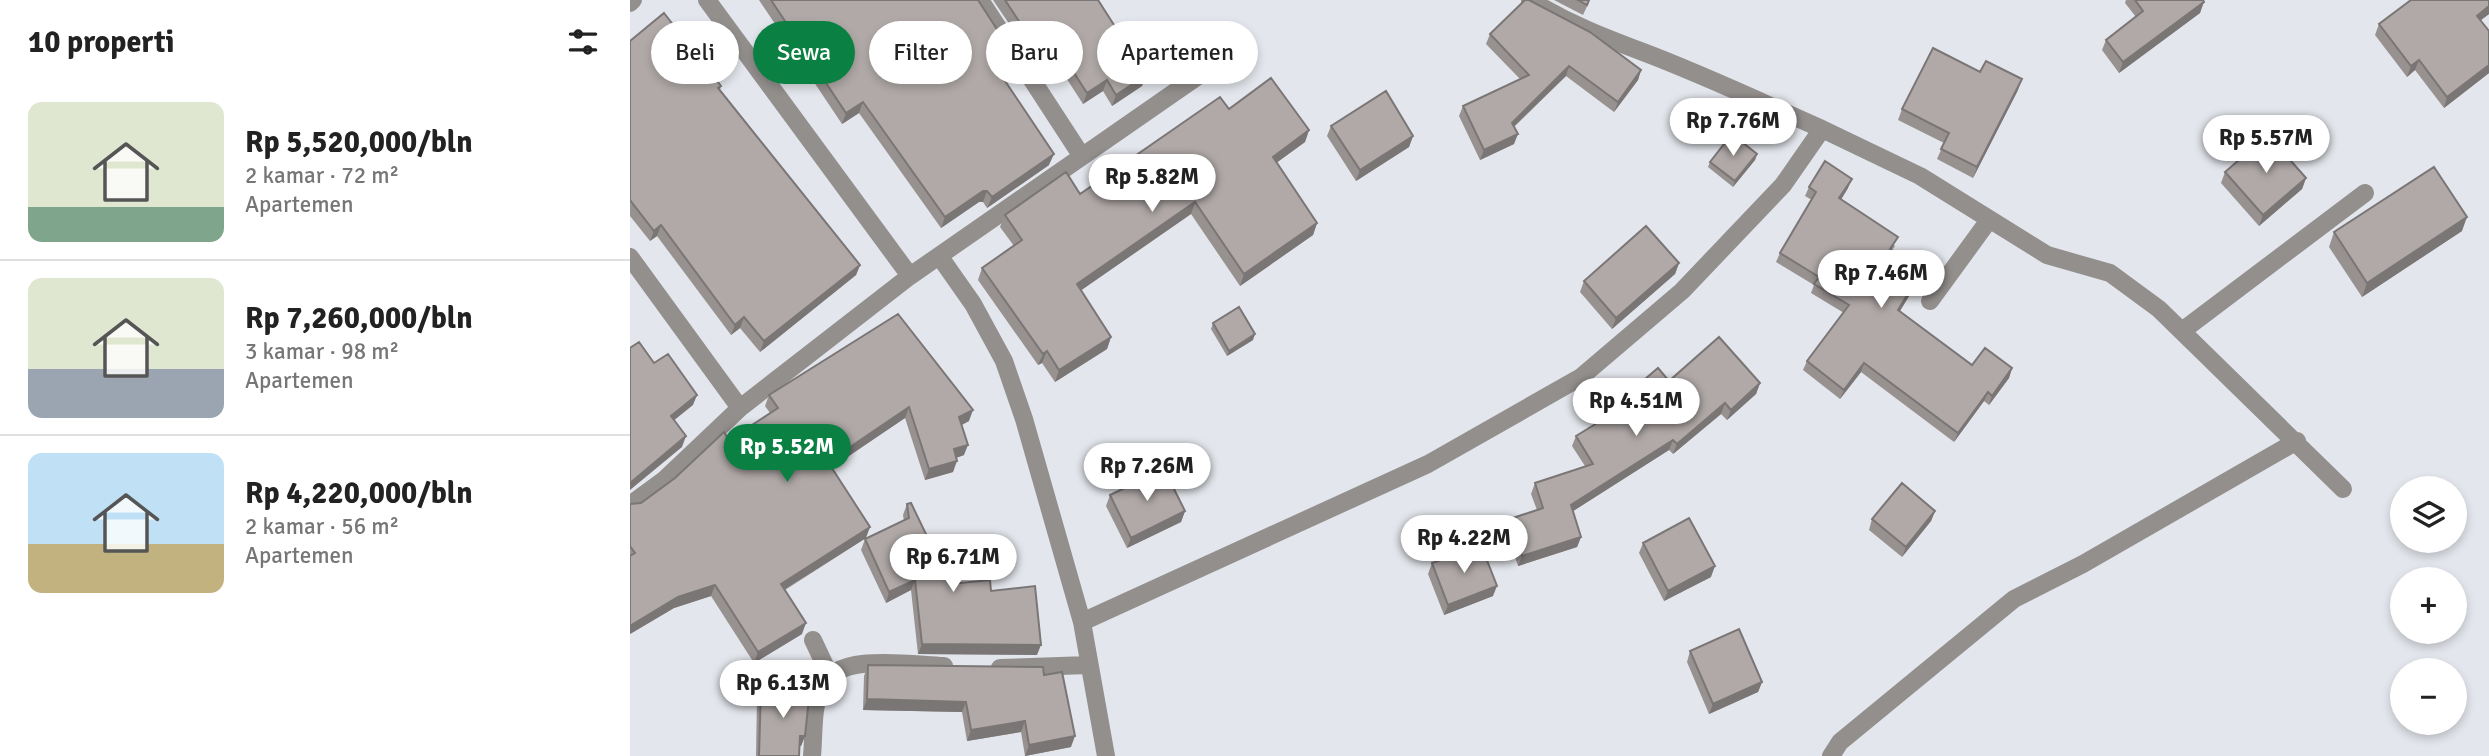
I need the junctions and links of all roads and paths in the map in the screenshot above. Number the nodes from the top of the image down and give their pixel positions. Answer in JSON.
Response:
{"nodes":[{"id":1,"x":707,"y":0,"type":"edge"},
{"id":2,"x":980,"y":0,"type":"edge"},
{"id":3,"x":1530,"y":0,"type":"edge"},
{"id":4,"x":1186,"y":84,"type":"edge"},
{"id":5,"x":1822,"y":129,"type":"junction"},
{"id":6,"x":1081,"y":155,"type":"junction"},
{"id":7,"x":2365,"y":193,"type":"dead end"},
{"id":8,"x":1989,"y":220,"type":"junction"},
{"id":9,"x":630,"y":257,"type":"edge"},
{"id":10,"x":940,"y":257,"type":"junction"},
{"id":11,"x":910,"y":276,"type":"junction"},
{"id":12,"x":1930,"y":301,"type":"dead end"},
{"id":13,"x":2182,"y":331,"type":"junction"},
{"id":14,"x":740,"y":408,"type":"junction"},
{"id":15,"x":2297,"y":441,"type":"junction"},
{"id":16,"x":2343,"y":489,"type":"dead end"},
{"id":17,"x":630,"y":505,"type":"edge"},
{"id":18,"x":1082,"y":622,"type":"junction"},
{"id":19,"x":813,"y":640,"type":"dead end"},
{"id":20,"x":1088,"y":665,"type":"junction"},
{"id":21,"x":829,"y":674,"type":"junction"},
{"id":22,"x":812,"y":756,"type":"edge"},
{"id":23,"x":1106,"y":756,"type":"edge"},
{"id":24,"x":1831,"y":756,"type":"edge"}],
"edges":[{"from":1,"to":11,"type":"street"},
{"from":2,"to":6,"type":"street"},
{"from":3,"to":5,"type":"street"},
{"from":4,"to":6,"type":"street"},
{"from":5,"to":8,"type":"street"},
{"from":5,"to":18,"type":"street"},
{"from":6,"to":10,"type":"street"},
{"from":7,"to":13,"type":"street"},
{"from":8,"to":12,"type":"street"},
{"from":8,"to":13,"type":"street"},
{"from":9,"to":14,"type":"street"},
{"from":10,"to":11,"type":"street"},
{"from":10,"to":18,"type":"street"},
{"from":11,"to":14,"type":"street"},
{"from":13,"to":15,"type":"street"},
{"from":14,"to":17,"type":"street"},
{"from":15,"to":16,"type":"street"},
{"from":15,"to":24,"type":"street"},
{"from":18,"to":20,"type":"street"},
{"from":19,"to":21,"type":"street"},
{"from":20,"to":21,"type":"street"},
{"from":20,"to":23,"type":"street"},
{"from":21,"to":22,"type":"street"}]}
